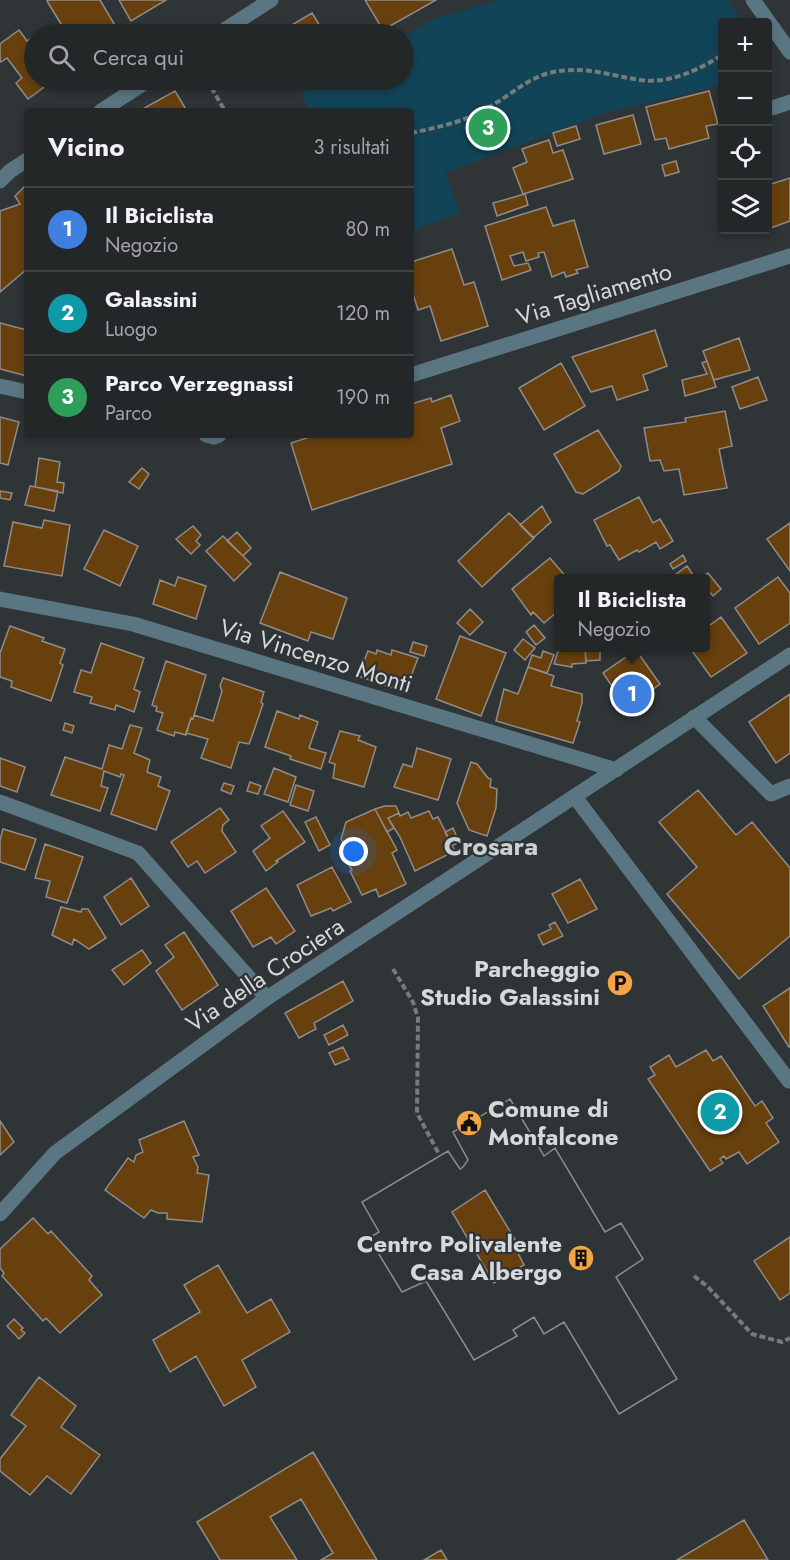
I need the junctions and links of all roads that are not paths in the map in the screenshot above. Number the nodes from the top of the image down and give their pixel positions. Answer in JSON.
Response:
{"nodes":[{"id":1,"x":271,"y":0,"type":"edge"},
{"id":2,"x":753,"y":0,"type":"edge"},
{"id":3,"x":234,"y":24,"type":"edge"},
{"id":4,"x":790,"y":52,"type":"edge"},
{"id":5,"x":134,"y":90,"type":"edge"},
{"id":6,"x":790,"y":102,"type":"edge"},
{"id":7,"x":106,"y":108,"type":"edge"},
{"id":8,"x":772,"y":108,"type":"dead end"},
{"id":9,"x":24,"y":162,"type":"edge"},
{"id":10,"x":0,"y":181,"type":"edge"},
{"id":11,"x":790,"y":255,"type":"edge"},
{"id":12,"x":414,"y":374,"type":"edge"},
{"id":13,"x":0,"y":386,"type":"edge"},
{"id":14,"x":24,"y":391,"type":"edge"},
{"id":15,"x":0,"y":599,"type":"edge"},
{"id":16,"x":790,"y":655,"type":"edge"},
{"id":17,"x":694,"y":717,"type":"junction"},
{"id":18,"x":616,"y":770,"type":"junction"},
{"id":19,"x":790,"y":786,"type":"edge"},
{"id":20,"x":575,"y":797,"type":"junction"},
{"id":21,"x":0,"y":802,"type":"edge"},
{"id":22,"x":267,"y":998,"type":"junction"},
{"id":23,"x":790,"y":1080,"type":"edge"},
{"id":24,"x":0,"y":1214,"type":"edge"}],
"edges":[{"from":1,"to":3,"type":"street"},
{"from":2,"to":4,"type":"street"},
{"from":5,"to":7,"type":"street"},
{"from":6,"to":8,"type":"street"},
{"from":9,"to":10,"type":"street"},
{"from":11,"to":12,"type":"street","name":"Via Tagliamento"},
{"from":13,"to":14,"type":"street"},
{"from":15,"to":18,"type":"street","name":"Via Vincenzo Monti"},
{"from":16,"to":17,"type":"street","name":"Via della Crociera"},
{"from":17,"to":18,"type":"street","name":"Via della Crociera"},
{"from":17,"to":19,"type":"street"},
{"from":18,"to":20,"type":"street","name":"Via della Crociera"},
{"from":20,"to":22,"type":"street","name":"Via della Crociera"},
{"from":20,"to":23,"type":"street"},
{"from":21,"to":22,"type":"street"},
{"from":22,"to":24,"type":"street","name":"Via della Crociera"}]}
